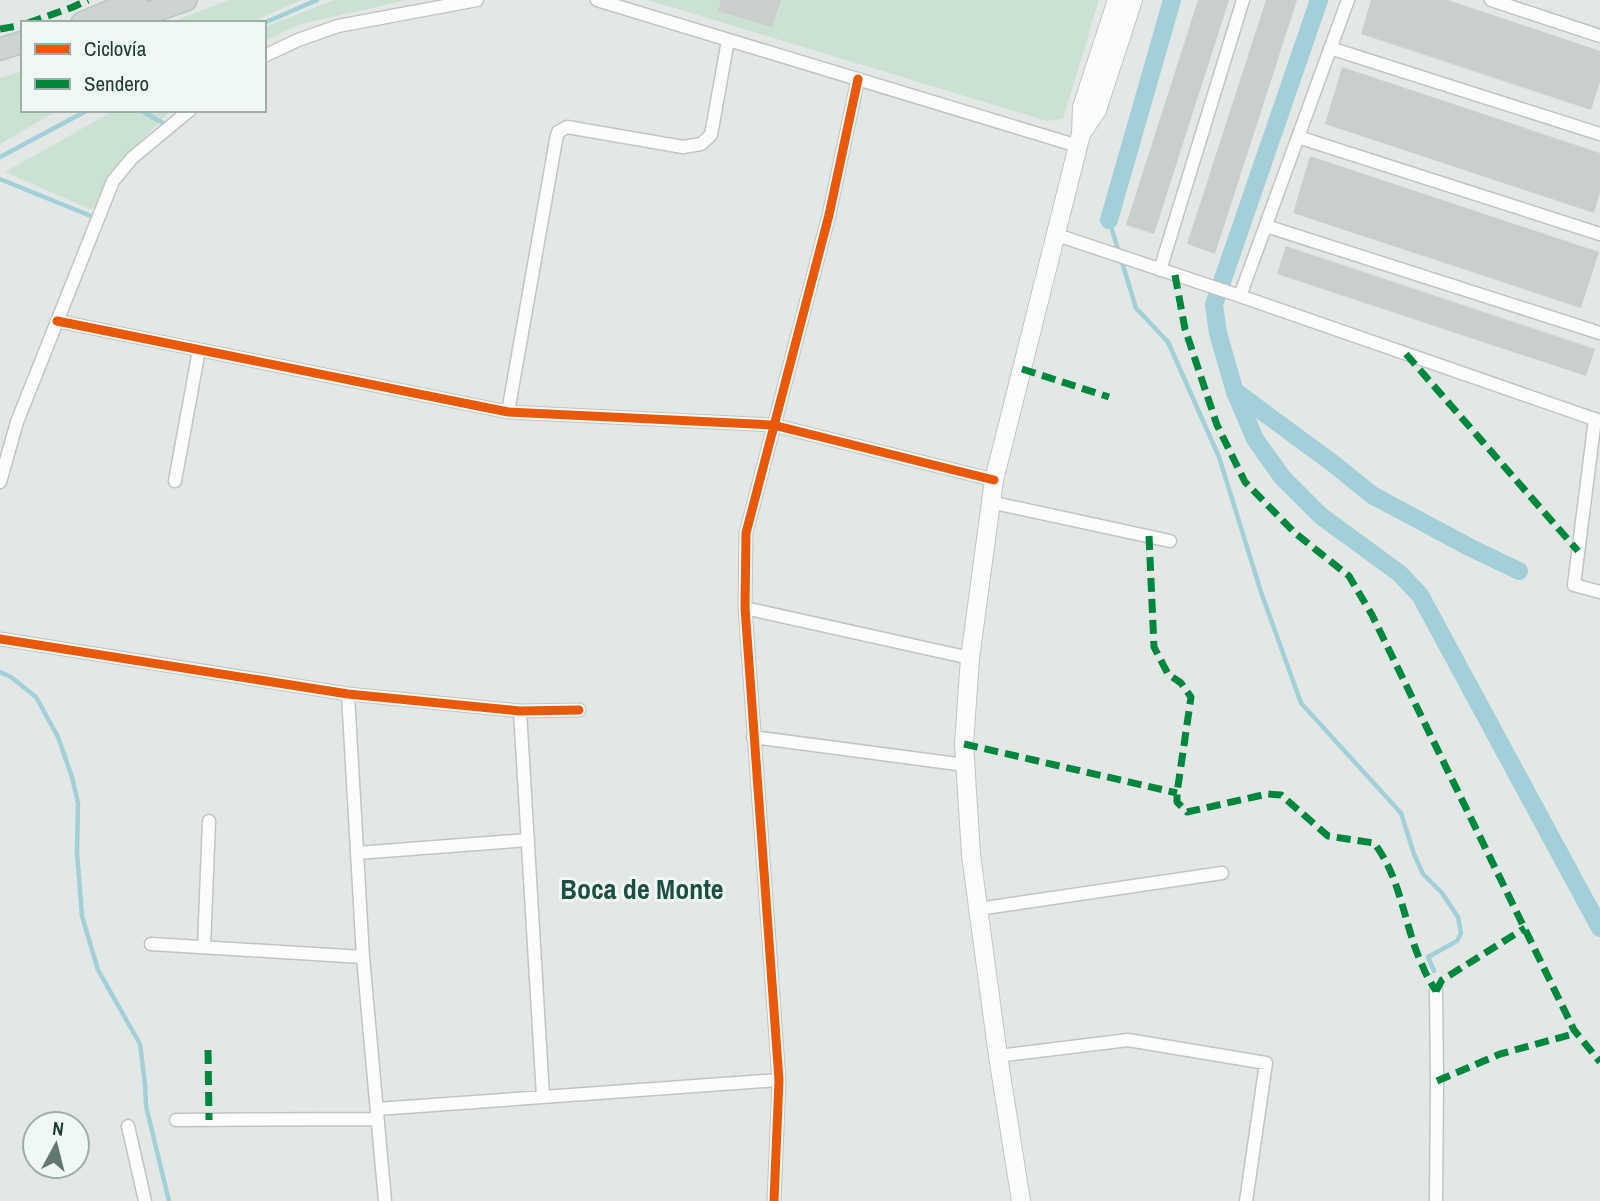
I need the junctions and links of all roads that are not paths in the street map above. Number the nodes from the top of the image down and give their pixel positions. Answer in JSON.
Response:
{"nodes":[{"id":1,"x":137,"y":0,"type":"edge"},
{"id":2,"x":186,"y":0,"type":"edge"},
{"id":3,"x":477,"y":0,"type":"edge"},
{"id":4,"x":597,"y":0,"type":"edge"},
{"id":5,"x":1116,"y":0,"type":"edge"},
{"id":6,"x":1133,"y":0,"type":"edge"},
{"id":7,"x":1243,"y":0,"type":"edge"},
{"id":8,"x":1348,"y":0,"type":"edge"},
{"id":9,"x":1491,"y":0,"type":"edge"},
{"id":10,"x":87,"y":21,"type":"edge"},
{"id":11,"x":126,"y":21,"type":"edge"},
{"id":12,"x":1600,"y":36,"type":"edge"},
{"id":13,"x":727,"y":40,"type":"junction"},
{"id":14,"x":21,"y":43,"type":"edge"},
{"id":15,"x":1331,"y":48,"type":"junction"},
{"id":16,"x":21,"y":50,"type":"edge"},
{"id":17,"x":0,"y":52,"type":"edge"},
{"id":18,"x":266,"y":55,"type":"edge"},
{"id":19,"x":858,"y":79,"type":"junction"},
{"id":20,"x":188,"y":112,"type":"edge"},
{"id":21,"x":1600,"y":134,"type":"edge"},
{"id":22,"x":1298,"y":137,"type":"junction"},
{"id":23,"x":1080,"y":140,"type":"junction"},
{"id":24,"x":1266,"y":226,"type":"junction"},
{"id":25,"x":1600,"y":234,"type":"edge"},
{"id":26,"x":1057,"y":235,"type":"junction"},
{"id":27,"x":1160,"y":270,"type":"junction"},
{"id":28,"x":1239,"y":296,"type":"junction"},
{"id":29,"x":57,"y":321,"type":"junction"},
{"id":30,"x":1600,"y":333,"type":"edge"},
{"id":31,"x":199,"y":350,"type":"junction"},
{"id":32,"x":508,"y":412,"type":"junction"},
{"id":33,"x":1597,"y":420,"type":"edge"},
{"id":34,"x":773,"y":425,"type":"junction"},
{"id":35,"x":994,"y":480,"type":"junction"},
{"id":36,"x":175,"y":481,"type":"dead end"},
{"id":37,"x":0,"y":482,"type":"edge"},
{"id":38,"x":990,"y":502,"type":"junction"},
{"id":39,"x":1170,"y":541,"type":"dead end"},
{"id":40,"x":1600,"y":592,"type":"edge"},
{"id":41,"x":745,"y":608,"type":"junction"},
{"id":42,"x":0,"y":639,"type":"edge"},
{"id":43,"x":970,"y":658,"type":"junction"},
{"id":44,"x":348,"y":694,"type":"junction"},
{"id":45,"x":579,"y":710,"type":"dead end"},
{"id":46,"x":520,"y":711,"type":"junction"},
{"id":47,"x":753,"y":737,"type":"junction"},
{"id":48,"x":965,"y":765,"type":"junction"},
{"id":49,"x":209,"y":821,"type":"dead end"},
{"id":50,"x":528,"y":840,"type":"junction"},
{"id":51,"x":357,"y":853,"type":"junction"},
{"id":52,"x":1222,"y":873,"type":"dead end"},
{"id":53,"x":978,"y":909,"type":"junction"},
{"id":54,"x":151,"y":944,"type":"dead end"},
{"id":55,"x":204,"y":947,"type":"junction"},
{"id":56,"x":363,"y":957,"type":"junction"},
{"id":57,"x":1436,"y":991,"type":"dead end"},
{"id":58,"x":998,"y":1056,"type":"junction"},
{"id":59,"x":779,"y":1080,"type":"junction"},
{"id":60,"x":543,"y":1096,"type":"junction"},
{"id":61,"x":377,"y":1114,"type":"junction"},
{"id":62,"x":176,"y":1120,"type":"dead end"},
{"id":63,"x":128,"y":1126,"type":"dead end"},
{"id":64,"x":145,"y":1201,"type":"edge"},
{"id":65,"x":385,"y":1201,"type":"edge"},
{"id":66,"x":774,"y":1201,"type":"edge"},
{"id":67,"x":1021,"y":1201,"type":"edge"},
{"id":68,"x":1246,"y":1201,"type":"edge"},
{"id":69,"x":1436,"y":1201,"type":"edge"}],
"edges":[{"from":1,"to":10,"type":"main road"},
{"from":2,"to":11,"type":"main road"},
{"from":3,"to":18,"type":"street"},
{"from":4,"to":13,"type":"street"},
{"from":5,"to":23,"type":"main road"},
{"from":6,"to":23,"type":"main road"},
{"from":7,"to":27,"type":"street"},
{"from":8,"to":15,"type":"street"},
{"from":9,"to":12,"type":"street"},
{"from":13,"to":19,"type":"street"},
{"from":13,"to":32,"type":"street"},
{"from":14,"to":17,"type":"main road"},
{"from":15,"to":21,"type":"street"},
{"from":15,"to":22,"type":"street"},
{"from":16,"to":17,"type":"main road"},
{"from":19,"to":23,"type":"street"},
{"from":19,"to":34,"type":"street"},
{"from":20,"to":29,"type":"street"},
{"from":22,"to":24,"type":"street"},
{"from":22,"to":25,"type":"street"},
{"from":23,"to":26,"type":"main road"},
{"from":24,"to":28,"type":"street"},
{"from":24,"to":30,"type":"street"},
{"from":26,"to":27,"type":"street"},
{"from":26,"to":35,"type":"main road"},
{"from":27,"to":28,"type":"street"},
{"from":28,"to":33,"type":"street"},
{"from":29,"to":31,"type":"street"},
{"from":29,"to":37,"type":"street"},
{"from":31,"to":32,"type":"street"},
{"from":31,"to":36,"type":"street"},
{"from":32,"to":34,"type":"street"},
{"from":33,"to":40,"type":"street"},
{"from":34,"to":35,"type":"street"},
{"from":34,"to":41,"type":"street"},
{"from":35,"to":38,"type":"main road"},
{"from":38,"to":39,"type":"street"},
{"from":38,"to":43,"type":"main road"},
{"from":41,"to":43,"type":"street"},
{"from":41,"to":47,"type":"street"},
{"from":42,"to":44,"type":"street"},
{"from":43,"to":48,"type":"main road"},
{"from":44,"to":46,"type":"street"},
{"from":44,"to":51,"type":"street"},
{"from":45,"to":46,"type":"street"},
{"from":46,"to":50,"type":"street"},
{"from":47,"to":48,"type":"street"},
{"from":47,"to":59,"type":"street"},
{"from":48,"to":53,"type":"main road"},
{"from":49,"to":55,"type":"street"},
{"from":50,"to":51,"type":"street"},
{"from":50,"to":60,"type":"street"},
{"from":51,"to":56,"type":"street"},
{"from":52,"to":53,"type":"street"},
{"from":53,"to":58,"type":"main road"},
{"from":54,"to":55,"type":"street"},
{"from":55,"to":56,"type":"street"},
{"from":56,"to":61,"type":"street"},
{"from":57,"to":69,"type":"street"},
{"from":58,"to":67,"type":"main road"},
{"from":58,"to":68,"type":"street"},
{"from":59,"to":60,"type":"street"},
{"from":59,"to":66,"type":"street"},
{"from":60,"to":61,"type":"street"},
{"from":61,"to":62,"type":"street"},
{"from":61,"to":65,"type":"street"},
{"from":63,"to":64,"type":"street"}]}
